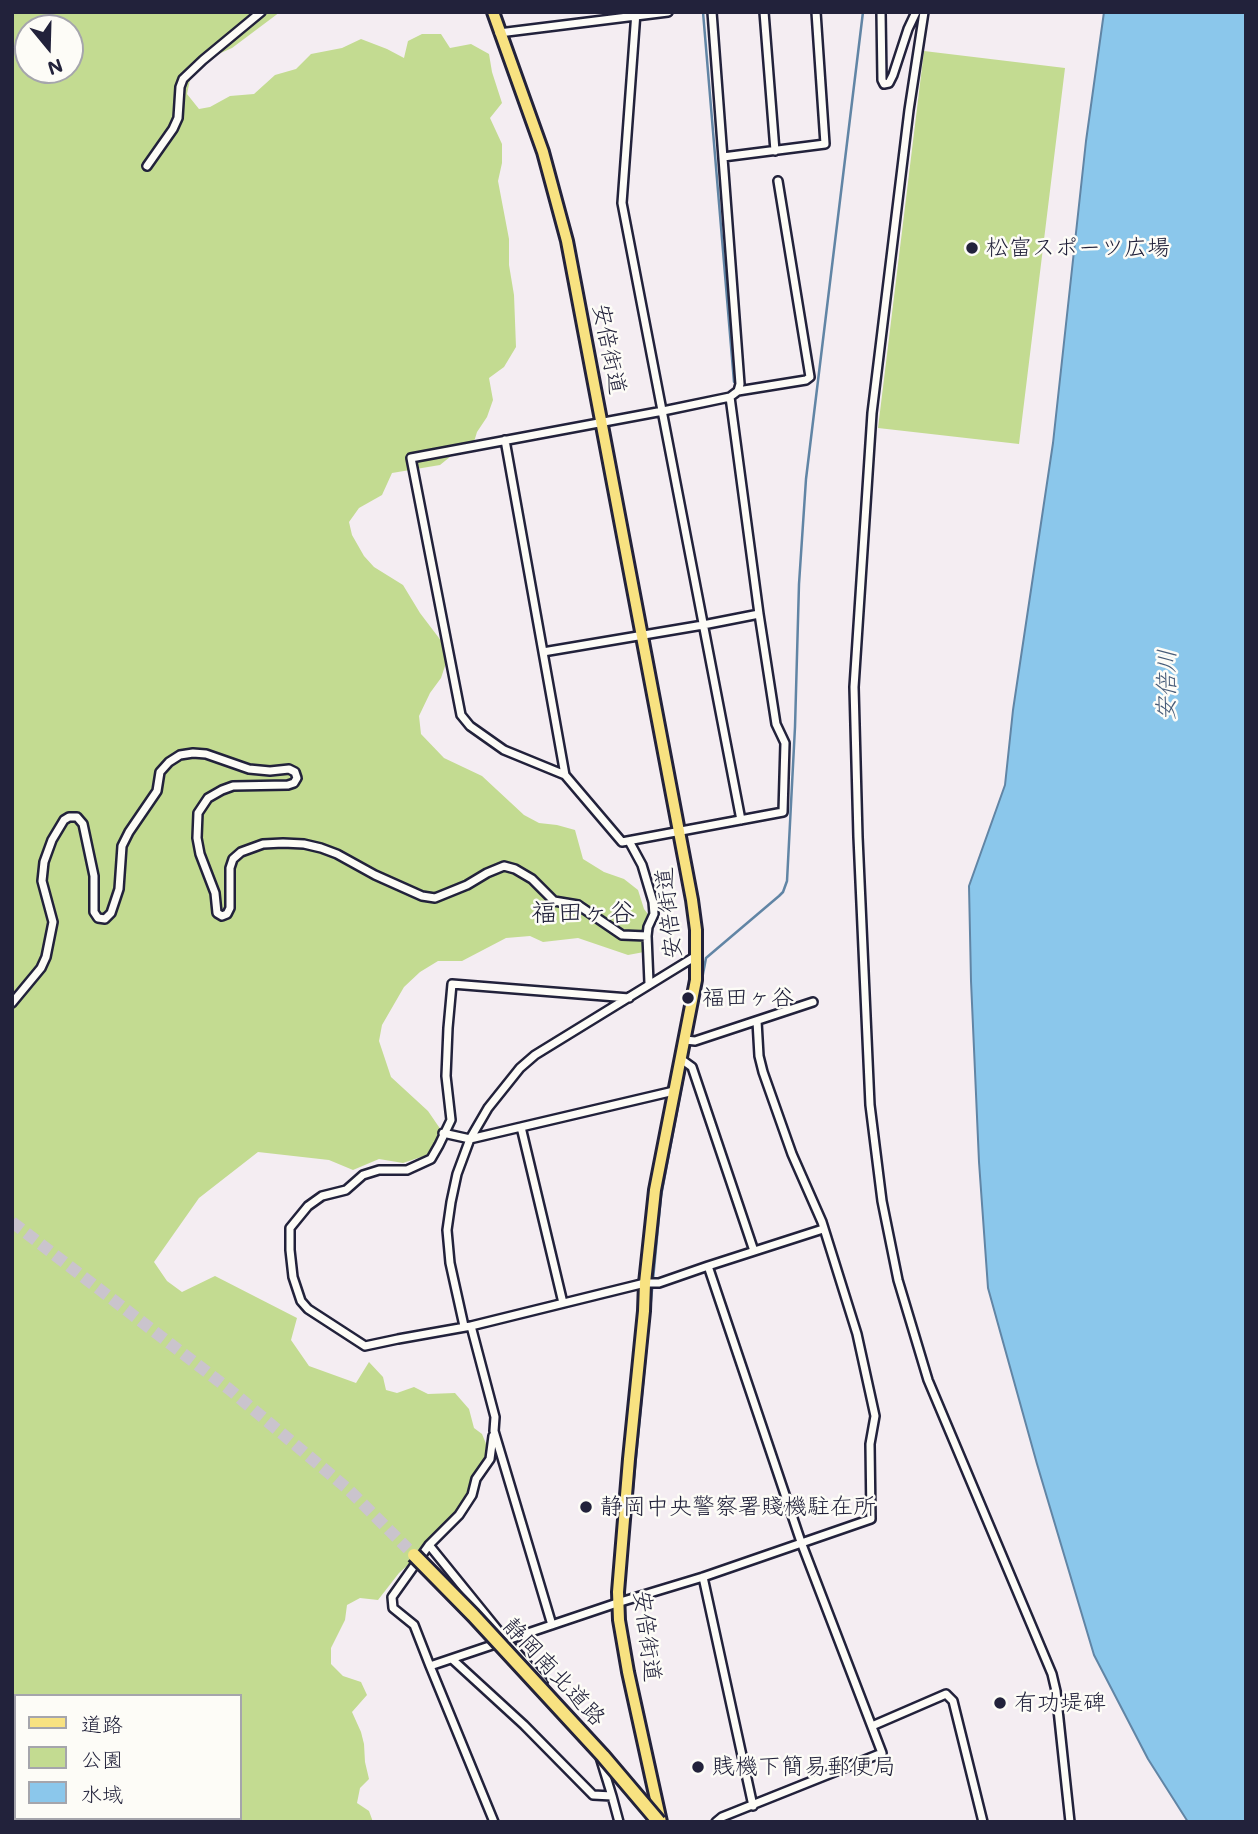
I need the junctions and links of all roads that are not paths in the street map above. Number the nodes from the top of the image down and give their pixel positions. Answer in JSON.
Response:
{"nodes":[{"id":1,"x":261,"y":12,"type":"edge"},
{"id":2,"x":493,"y":12,"type":"edge"},
{"id":3,"x":668,"y":12,"type":"edge"},
{"id":4,"x":712,"y":12,"type":"edge"},
{"id":5,"x":764,"y":12,"type":"edge"},
{"id":6,"x":816,"y":12,"type":"edge"},
{"id":7,"x":881,"y":12,"type":"edge"},
{"id":8,"x":916,"y":12,"type":"edge"},
{"id":9,"x":923,"y":12,"type":"edge"},
{"id":10,"x":636,"y":14,"type":"edge"},
{"id":11,"x":499,"y":33,"type":"junction"},
{"id":12,"x":775,"y":150,"type":"junction"},
{"id":13,"x":723,"y":158,"type":"junction"},
{"id":14,"x":148,"y":166,"type":"dead end"},
{"id":15,"x":779,"y":181,"type":"dead end"},
{"id":16,"x":738,"y":391,"type":"junction"},
{"id":17,"x":730,"y":397,"type":"junction"},
{"id":18,"x":663,"y":411,"type":"junction"},
{"id":19,"x":601,"y":423,"type":"junction"},
{"id":20,"x":505,"y":440,"type":"junction"},
{"id":21,"x":759,"y":614,"type":"junction"},
{"id":22,"x":703,"y":625,"type":"junction"},
{"id":23,"x":642,"y":635,"type":"junction"},
{"id":24,"x":543,"y":652,"type":"junction"},
{"id":25,"x":565,"y":775,"type":"junction"},
{"id":26,"x":741,"y":820,"type":"junction"},
{"id":27,"x":679,"y":832,"type":"junction"},
{"id":28,"x":629,"y":841,"type":"junction"},
{"id":29,"x":647,"y":936,"type":"junction"},
{"id":30,"x":696,"y":956,"type":"junction"},
{"id":31,"x":649,"y":984,"type":"junction"},
{"id":32,"x":629,"y":998,"type":"junction"},
{"id":33,"x":813,"y":1002,"type":"dead end"},
{"id":34,"x":12,"y":1003,"type":"edge"},
{"id":35,"x":757,"y":1021,"type":"junction"},
{"id":36,"x":685,"y":1040,"type":"junction"},
{"id":37,"x":681,"y":1059,"type":"junction"},
{"id":38,"x":674,"y":1091,"type":"junction"},
{"id":39,"x":521,"y":1127,"type":"junction"},
{"id":40,"x":443,"y":1133,"type":"junction"},
{"id":41,"x":470,"y":1139,"type":"junction"},
{"id":42,"x":823,"y":1229,"type":"junction"},
{"id":43,"x":754,"y":1251,"type":"junction"},
{"id":44,"x":709,"y":1266,"type":"junction"},
{"id":45,"x":645,"y":1283,"type":"junction"},
{"id":46,"x":564,"y":1303,"type":"junction"},
{"id":47,"x":468,"y":1326,"type":"junction"},
{"id":48,"x":494,"y":1431,"type":"junction"},
{"id":49,"x":801,"y":1542,"type":"junction"},
{"id":50,"x":429,"y":1545,"type":"junction"},
{"id":51,"x":703,"y":1577,"type":"junction"},
{"id":52,"x":617,"y":1603,"type":"junction"},
{"id":53,"x":552,"y":1625,"type":"junction"},
{"id":54,"x":506,"y":1640,"type":"junction"},
{"id":55,"x":452,"y":1659,"type":"junction"},
{"id":56,"x":430,"y":1666,"type":"junction"},
{"id":57,"x":872,"y":1726,"type":"junction"},
{"id":58,"x":612,"y":1796,"type":"junction"},
{"id":59,"x":753,"y":1806,"type":"junction"},
{"id":60,"x":494,"y":1822,"type":"edge"},
{"id":61,"x":619,"y":1822,"type":"edge"},
{"id":62,"x":651,"y":1822,"type":"edge"},
{"id":63,"x":660,"y":1822,"type":"edge"},
{"id":64,"x":716,"y":1822,"type":"edge"},
{"id":65,"x":983,"y":1822,"type":"edge"},
{"id":66,"x":1070,"y":1822,"type":"edge"}],
"edges":[{"from":1,"to":14,"type":"street"},
{"from":2,"to":11,"type":"main road","name":"安倍街道"},
{"from":3,"to":10,"type":"street"},
{"from":4,"to":13,"type":"street"},
{"from":5,"to":12,"type":"street"},
{"from":6,"to":12,"type":"street"},
{"from":7,"to":8,"type":"street"},
{"from":9,"to":66,"type":"street"},
{"from":10,"to":11,"type":"street"},
{"from":10,"to":18,"type":"street"},
{"from":11,"to":19,"type":"main road","name":"安倍街道"},
{"from":12,"to":13,"type":"street"},
{"from":13,"to":16,"type":"street"},
{"from":15,"to":16,"type":"street"},
{"from":16,"to":17,"type":"street"},
{"from":17,"to":18,"type":"street"},
{"from":17,"to":21,"type":"street"},
{"from":18,"to":19,"type":"street"},
{"from":18,"to":22,"type":"street"},
{"from":19,"to":20,"type":"street"},
{"from":19,"to":23,"type":"main road","name":"安倍街道"},
{"from":20,"to":24,"type":"street"},
{"from":20,"to":25,"type":"street"},
{"from":21,"to":22,"type":"street"},
{"from":21,"to":26,"type":"street"},
{"from":22,"to":23,"type":"street"},
{"from":22,"to":26,"type":"street"},
{"from":23,"to":24,"type":"street"},
{"from":23,"to":27,"type":"main road","name":"安倍街道"},
{"from":24,"to":25,"type":"street"},
{"from":25,"to":28,"type":"street"},
{"from":26,"to":27,"type":"street"},
{"from":27,"to":28,"type":"street"},
{"from":27,"to":30,"type":"main road","name":"安倍街道"},
{"from":28,"to":29,"type":"street"},
{"from":29,"to":31,"type":"street"},
{"from":29,"to":34,"type":"street"},
{"from":30,"to":31,"type":"street"},
{"from":30,"to":36,"type":"main road","name":"安倍街道"},
{"from":31,"to":32,"type":"street"},
{"from":32,"to":40,"type":"street"},
{"from":32,"to":41,"type":"street"},
{"from":33,"to":35,"type":"street"},
{"from":35,"to":36,"type":"street"},
{"from":35,"to":42,"type":"street"},
{"from":36,"to":37,"type":"main road","name":"安倍街道"},
{"from":37,"to":38,"type":"main road","name":"安倍街道"},
{"from":37,"to":43,"type":"street"},
{"from":38,"to":39,"type":"street"},
{"from":38,"to":45,"type":"main road","name":"安倍街道"},
{"from":39,"to":41,"type":"street"},
{"from":39,"to":46,"type":"street"},
{"from":40,"to":41,"type":"street"},
{"from":40,"to":47,"type":"street"},
{"from":41,"to":47,"type":"street"},
{"from":42,"to":43,"type":"street"},
{"from":42,"to":49,"type":"street"},
{"from":43,"to":44,"type":"street"},
{"from":44,"to":45,"type":"street"},
{"from":44,"to":49,"type":"street"},
{"from":45,"to":46,"type":"street"},
{"from":45,"to":52,"type":"main road","name":"安倍街道"},
{"from":46,"to":47,"type":"street"},
{"from":47,"to":48,"type":"street"},
{"from":48,"to":50,"type":"street"},
{"from":48,"to":53,"type":"street"},
{"from":49,"to":51,"type":"street"},
{"from":49,"to":57,"type":"street"},
{"from":50,"to":54,"type":"street"},
{"from":50,"to":56,"type":"street"},
{"from":51,"to":52,"type":"street"},
{"from":51,"to":59,"type":"street"},
{"from":52,"to":53,"type":"street"},
{"from":52,"to":63,"type":"main road","name":"安倍街道"},
{"from":53,"to":54,"type":"street"},
{"from":54,"to":55,"type":"street"},
{"from":54,"to":58,"type":"street"},
{"from":55,"to":56,"type":"street"},
{"from":55,"to":58,"type":"street"},
{"from":56,"to":60,"type":"street"},
{"from":57,"to":59,"type":"street"},
{"from":57,"to":65,"type":"street"},
{"from":58,"to":61,"type":"street"},
{"from":59,"to":64,"type":"street"},
{"from":62,"to":63,"type":"highway","name":"静岡南北道路","bridge":true}]}
